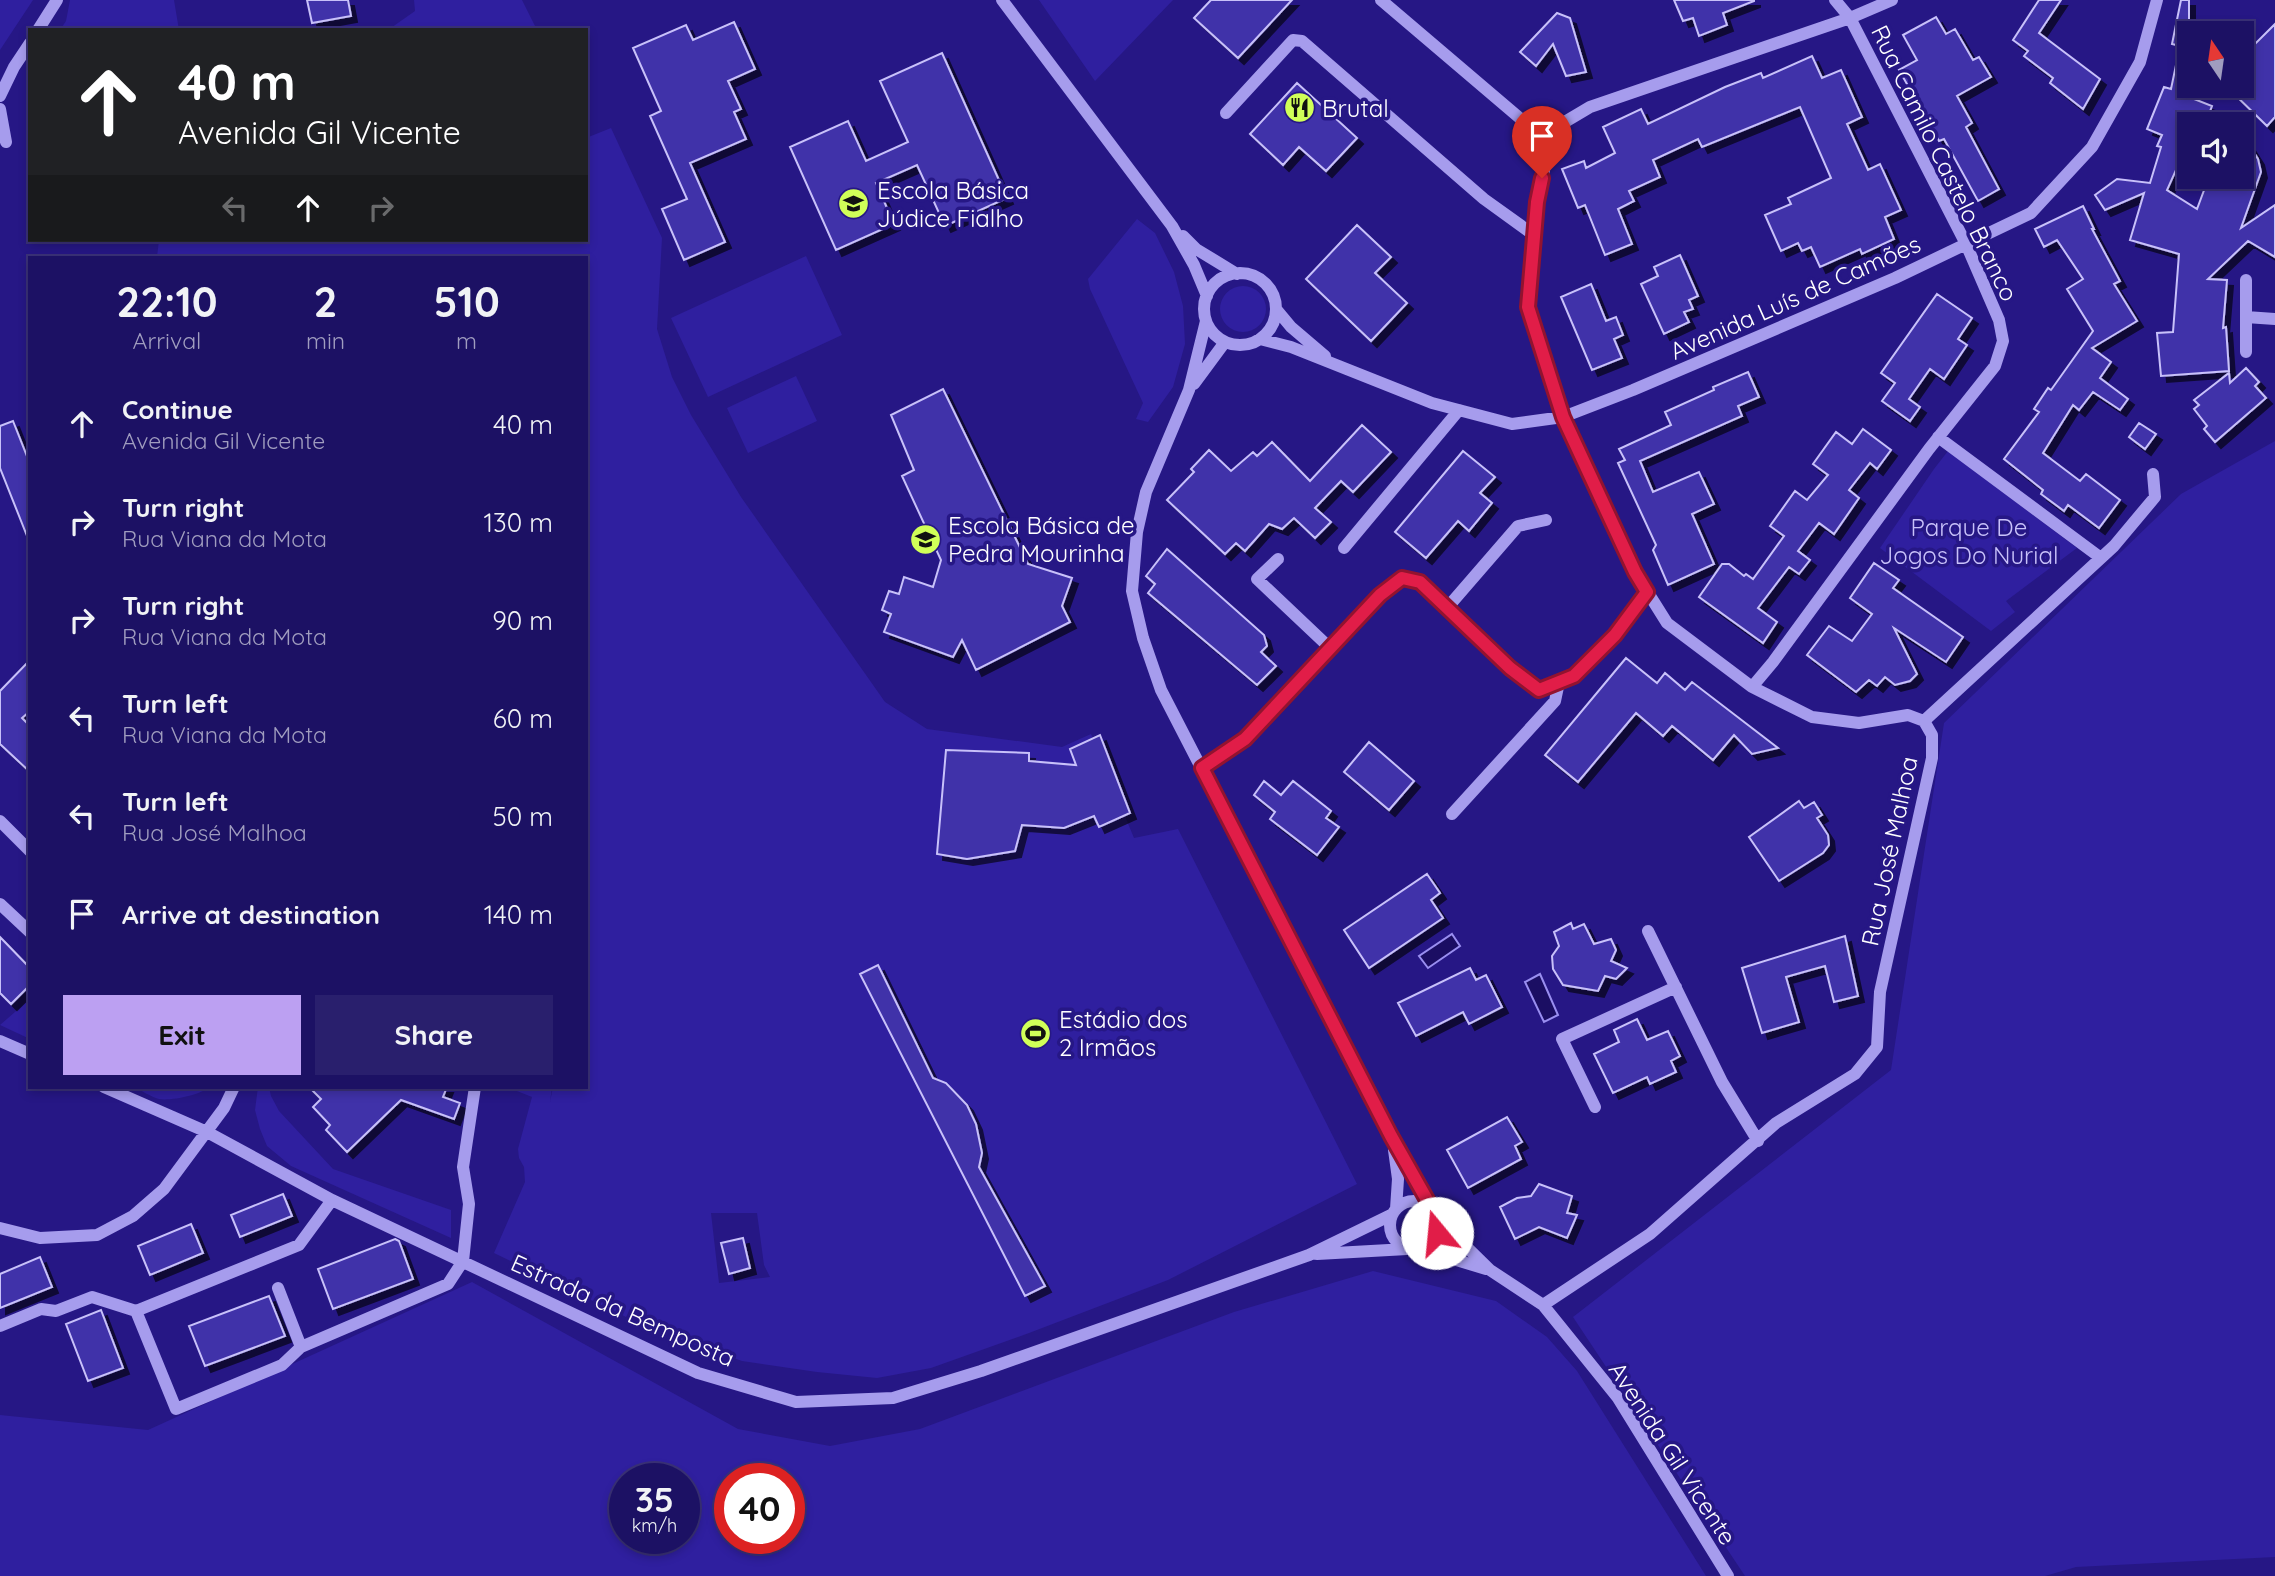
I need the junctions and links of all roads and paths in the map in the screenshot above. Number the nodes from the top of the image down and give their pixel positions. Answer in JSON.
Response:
{"nodes":[{"id":1,"x":57,"y":0,"type":"edge"},
{"id":2,"x":1002,"y":0,"type":"edge"},
{"id":3,"x":1381,"y":0,"type":"edge"},
{"id":4,"x":1835,"y":0,"type":"edge"},
{"id":5,"x":1892,"y":0,"type":"edge"},
{"id":6,"x":2157,"y":0,"type":"edge"},
{"id":7,"x":1850,"y":18,"type":"junction"},
{"id":8,"x":39,"y":28,"type":"edge"},
{"id":9,"x":28,"y":46,"type":"edge"},
{"id":10,"x":0,"y":96,"type":"edge"},
{"id":11,"x":0,"y":109,"type":"edge"},
{"id":12,"x":1226,"y":113,"type":"dead end"},
{"id":13,"x":1553,"y":129,"type":"junction"},
{"id":14,"x":6,"y":142,"type":"dead end"},
{"id":15,"x":1172,"y":226,"type":"junction"},
{"id":16,"x":1534,"y":235,"type":"junction"},
{"id":17,"x":1966,"y":244,"type":"junction"},
{"id":18,"x":1237,"y":274,"type":"junction"},
{"id":19,"x":2246,"y":280,"type":"dead end"},
{"id":20,"x":1207,"y":296,"type":"junction"},
{"id":21,"x":1276,"y":309,"type":"junction"},
{"id":22,"x":2246,"y":317,"type":"junction"},
{"id":23,"x":2275,"y":319,"type":"edge"},
{"id":24,"x":1206,"y":321,"type":"junction"},
{"id":25,"x":1260,"y":339,"type":"junction"},
{"id":26,"x":1225,"y":342,"type":"junction"},
{"id":27,"x":2246,"y":352,"type":"dead end"},
{"id":28,"x":1333,"y":363,"type":"junction"},
{"id":29,"x":1189,"y":390,"type":"junction"},
{"id":30,"x":1459,"y":410,"type":"junction"},
{"id":31,"x":1563,"y":417,"type":"junction"},
{"id":32,"x":1938,"y":437,"type":"junction"},
{"id":33,"x":2153,"y":474,"type":"dead end"},
{"id":34,"x":1546,"y":520,"type":"dead end"},
{"id":35,"x":1344,"y":548,"type":"dead end"},
{"id":36,"x":2101,"y":558,"type":"junction"},
{"id":37,"x":1278,"y":559,"type":"dead end"},
{"id":38,"x":1647,"y":592,"type":"junction"},
{"id":39,"x":1447,"y":608,"type":"junction"},
{"id":40,"x":1330,"y":648,"type":"junction"},
{"id":41,"x":1559,"y":682,"type":"junction"},
{"id":42,"x":1752,"y":687,"type":"junction"},
{"id":43,"x":1924,"y":721,"type":"junction"},
{"id":44,"x":1202,"y":768,"type":"junction"},
{"id":45,"x":1452,"y":814,"type":"dead end"},
{"id":46,"x":0,"y":821,"type":"edge"},
{"id":47,"x":28,"y":848,"type":"edge"},
{"id":48,"x":0,"y":904,"type":"edge"},
{"id":49,"x":28,"y":930,"type":"edge"},
{"id":50,"x":1648,"y":931,"type":"dead end"},
{"id":51,"x":1676,"y":987,"type":"junction"},
{"id":52,"x":0,"y":1041,"type":"edge"},
{"id":53,"x":28,"y":1053,"type":"edge"},
{"id":54,"x":109,"y":1089,"type":"edge"},
{"id":55,"x":233,"y":1089,"type":"edge"},
{"id":56,"x":475,"y":1089,"type":"edge"},
{"id":57,"x":1595,"y":1107,"type":"dead end"},
{"id":58,"x":207,"y":1132,"type":"junction"},
{"id":59,"x":1391,"y":1136,"type":"junction"},
{"id":60,"x":1758,"y":1141,"type":"junction"},
{"id":61,"x":332,"y":1200,"type":"junction"},
{"id":62,"x":1394,"y":1212,"type":"junction"},
{"id":63,"x":1434,"y":1214,"type":"junction"},
{"id":64,"x":0,"y":1228,"type":"edge"},
{"id":65,"x":1414,"y":1249,"type":"junction"},
{"id":66,"x":1310,"y":1255,"type":"junction"},
{"id":67,"x":463,"y":1261,"type":"junction"},
{"id":68,"x":1490,"y":1270,"type":"junction"},
{"id":69,"x":278,"y":1288,"type":"dead end"},
{"id":70,"x":1543,"y":1304,"type":"junction"},
{"id":71,"x":136,"y":1311,"type":"junction"},
{"id":72,"x":0,"y":1326,"type":"edge"},
{"id":73,"x":301,"y":1347,"type":"junction"},
{"id":74,"x":1728,"y":1576,"type":"edge"}],
"edges":[{"from":1,"to":8,"type":"street"},
{"from":2,"to":15,"type":"street"},
{"from":3,"to":13,"type":"street"},
{"from":4,"to":7,"type":"street","name":"Rua Camilo Castelo Branco"},
{"from":5,"to":7,"type":"street"},
{"from":6,"to":17,"type":"street","name":"Avenida Luís de Camões"},
{"from":7,"to":13,"type":"street"},
{"from":7,"to":17,"type":"street","name":"Rua Camilo Castelo Branco"},
{"from":9,"to":10,"type":"street"},
{"from":11,"to":14,"type":"street"},
{"from":12,"to":16,"type":"street"},
{"from":13,"to":16,"type":"street"},
{"from":15,"to":18,"type":"street"},
{"from":15,"to":20,"type":"street"},
{"from":16,"to":31,"type":"street"},
{"from":17,"to":31,"type":"street","name":"Avenida Luís de Camões"},
{"from":17,"to":32,"type":"street","name":"Rua Camilo Castelo Branco"},
{"from":18,"to":20,"type":"street"},
{"from":18,"to":21,"type":"street"},
{"from":19,"to":22,"type":"street"},
{"from":20,"to":24,"type":"street"},
{"from":21,"to":25,"type":"street"},
{"from":21,"to":28,"type":"street"},
{"from":22,"to":23,"type":"street"},
{"from":22,"to":27,"type":"street"},
{"from":24,"to":26,"type":"street"},
{"from":24,"to":29,"type":"street"},
{"from":25,"to":26,"type":"street"},
{"from":25,"to":28,"type":"street"},
{"from":26,"to":29,"type":"street"},
{"from":28,"to":30,"type":"street","name":"Avenida Luís de Camões"},
{"from":29,"to":44,"type":"street"},
{"from":30,"to":31,"type":"street","name":"Avenida Luís de Camões"},
{"from":30,"to":35,"type":"street"},
{"from":31,"to":38,"type":"street"},
{"from":32,"to":36,"type":"street"},
{"from":32,"to":42,"type":"street","name":"Rua Camilo Castelo Branco"},
{"from":33,"to":36,"type":"street"},
{"from":34,"to":39,"type":"street"},
{"from":36,"to":43,"type":"street"},
{"from":37,"to":40,"type":"street"},
{"from":38,"to":41,"type":"street"},
{"from":38,"to":42,"type":"street"},
{"from":39,"to":40,"type":"street"},
{"from":39,"to":41,"type":"street"},
{"from":40,"to":44,"type":"street"},
{"from":41,"to":45,"type":"street"},
{"from":42,"to":43,"type":"street"},
{"from":43,"to":60,"type":"street","name":"Rua José Malhoa"},
{"from":44,"to":59,"type":"street"},
{"from":46,"to":47,"type":"street"},
{"from":48,"to":49,"type":"street"},
{"from":50,"to":51,"type":"street"},
{"from":51,"to":57,"type":"street"},
{"from":51,"to":60,"type":"street"},
{"from":52,"to":53,"type":"street"},
{"from":54,"to":58,"type":"street","name":"Estrada da Bemposta"},
{"from":55,"to":58,"type":"street"},
{"from":56,"to":67,"type":"street"},
{"from":58,"to":61,"type":"street","name":"Estrada da Bemposta"},
{"from":58,"to":64,"type":"street"},
{"from":59,"to":62,"type":"street"},
{"from":59,"to":63,"type":"street"},
{"from":60,"to":70,"type":"street","name":"Rua José Malhoa"},
{"from":61,"to":67,"type":"street","name":"Estrada da Bemposta"},
{"from":61,"to":71,"type":"street"},
{"from":62,"to":63,"type":"street"},
{"from":62,"to":65,"type":"street"},
{"from":62,"to":66,"type":"street"},
{"from":63,"to":65,"type":"street"},
{"from":63,"to":68,"type":"street"},
{"from":65,"to":66,"type":"street"},
{"from":65,"to":68,"type":"street"},
{"from":66,"to":67,"type":"street","name":"Estrada da Bemposta"},
{"from":67,"to":73,"type":"street"},
{"from":68,"to":70,"type":"street","name":"Avenida Gil Vicente"},
{"from":69,"to":73,"type":"street"},
{"from":70,"to":74,"type":"street","name":"Avenida Gil Vicente"},
{"from":71,"to":72,"type":"street"},
{"from":71,"to":73,"type":"street"}]}
